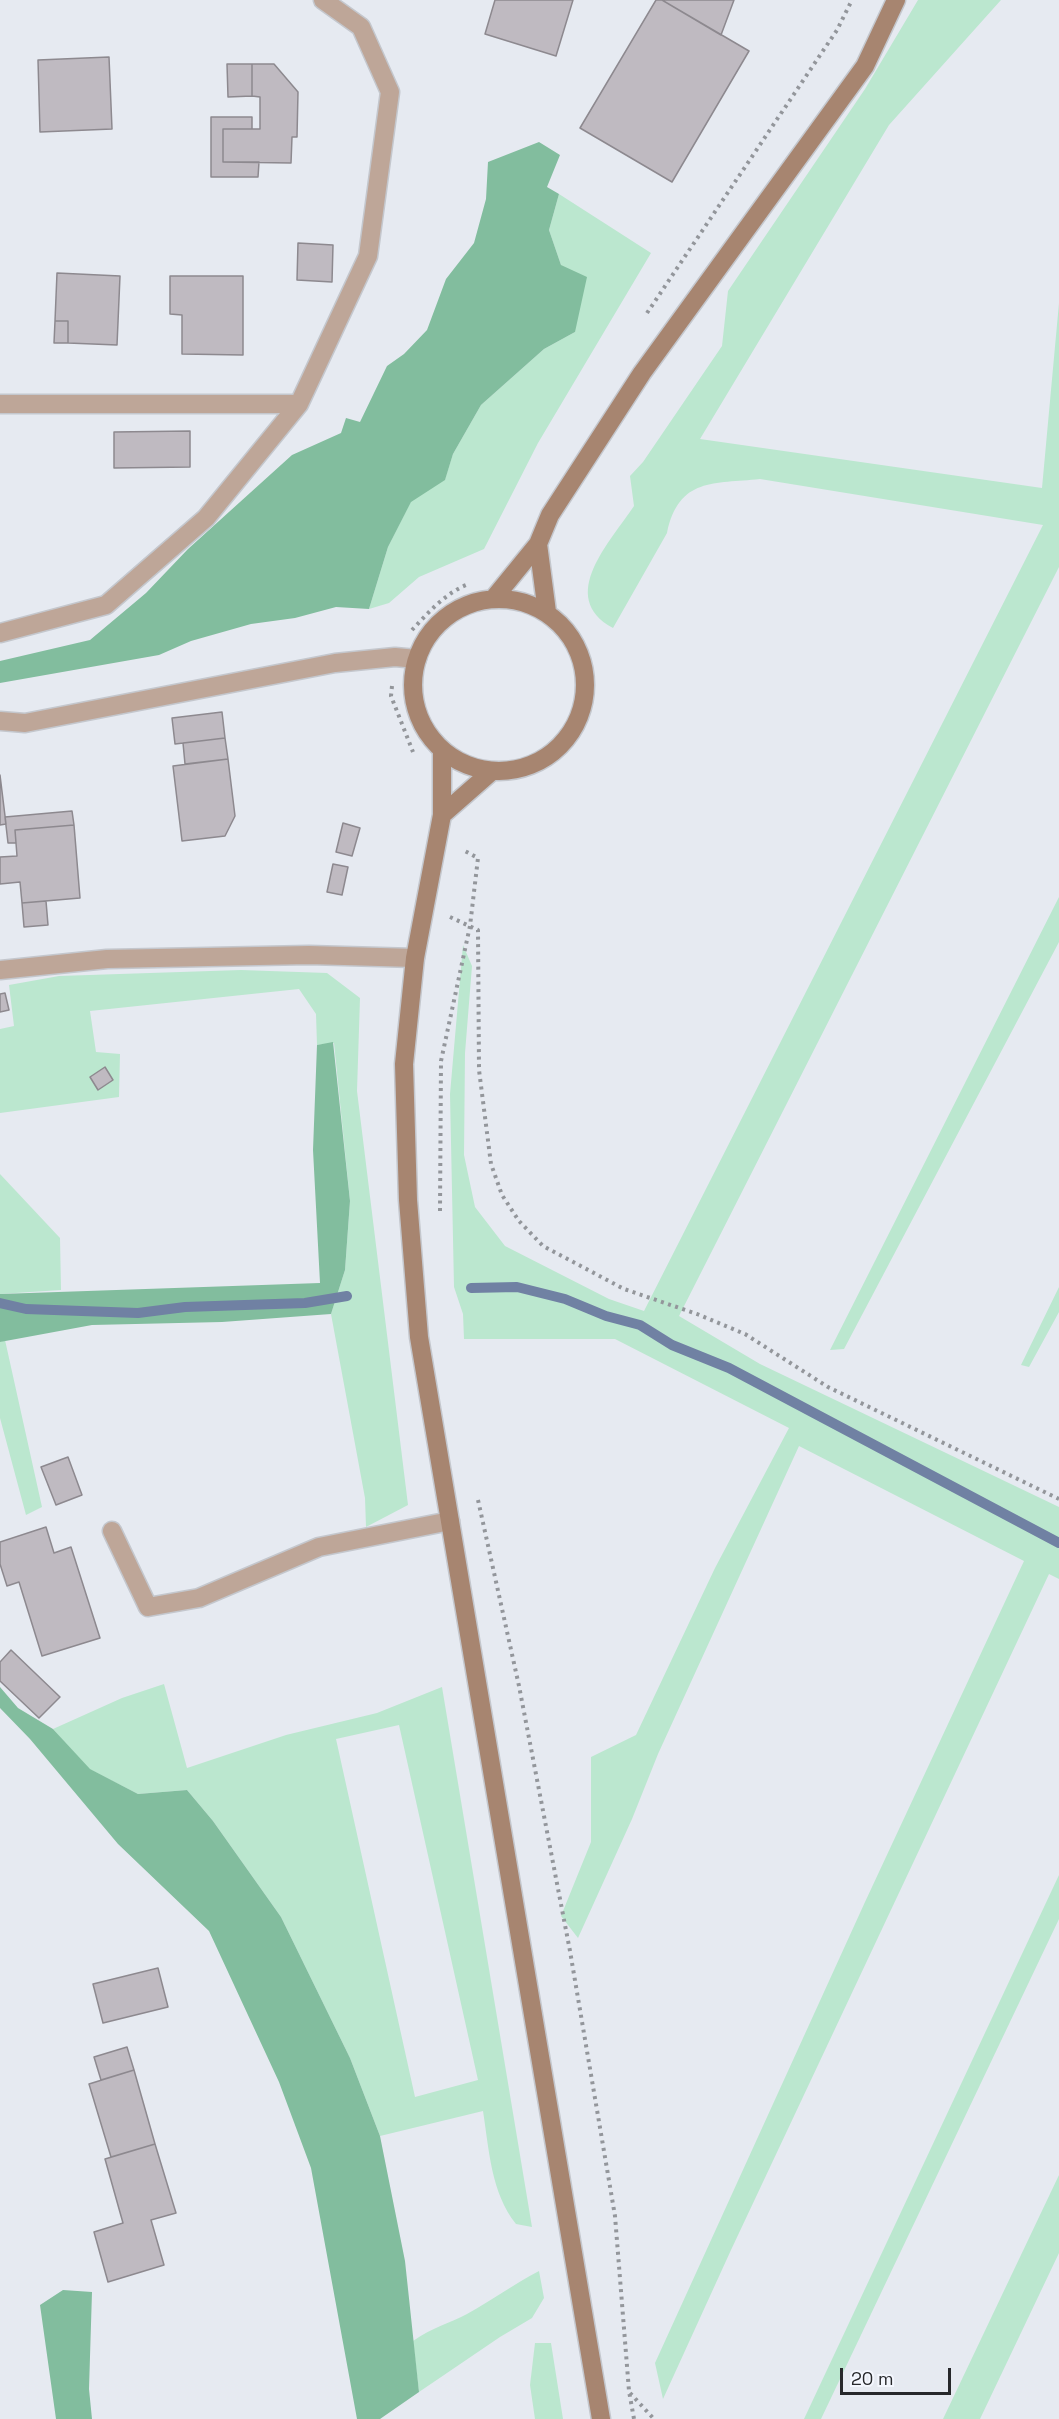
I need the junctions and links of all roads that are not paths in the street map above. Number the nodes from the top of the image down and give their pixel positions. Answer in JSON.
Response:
{"nodes":[{"id":1,"x":322,"y":0,"type":"edge"},
{"id":2,"x":896,"y":0,"type":"edge"},
{"id":3,"x":0,"y":404,"type":"edge"},
{"id":4,"x":299,"y":404,"type":"junction"},
{"id":5,"x":538,"y":544,"type":"junction"},
{"id":6,"x":494,"y":598,"type":"junction"},
{"id":7,"x":547,"y":612,"type":"junction"},
{"id":8,"x":0,"y":633,"type":"edge"},
{"id":9,"x":417,"y":659,"type":"junction"},
{"id":10,"x":0,"y":721,"type":"edge"},
{"id":11,"x":442,"y":750,"type":"junction"},
{"id":12,"x":491,"y":772,"type":"junction"},
{"id":13,"x":442,"y":815,"type":"junction"},
{"id":14,"x":414,"y":958,"type":"junction"},
{"id":15,"x":0,"y":970,"type":"edge"},
{"id":16,"x":450,"y":1521,"type":"junction"},
{"id":17,"x":112,"y":1531,"type":"dead end"},
{"id":18,"x":601,"y":2419,"type":"edge"}],
"edges":[{"from":1,"to":4,"type":"street"},
{"from":2,"to":5,"type":"street"},
{"from":3,"to":4,"type":"street"},
{"from":4,"to":8,"type":"street"},
{"from":5,"to":6,"type":"street"},
{"from":5,"to":7,"type":"street"},
{"from":6,"to":7,"type":"street"},
{"from":6,"to":9,"type":"street"},
{"from":7,"to":12,"type":"street"},
{"from":9,"to":10,"type":"street"},
{"from":9,"to":11,"type":"street"},
{"from":11,"to":12,"type":"street"},
{"from":11,"to":13,"type":"street"},
{"from":12,"to":13,"type":"street"},
{"from":13,"to":14,"type":"street"},
{"from":14,"to":15,"type":"street"},
{"from":14,"to":16,"type":"street"},
{"from":16,"to":17,"type":"street"},
{"from":16,"to":18,"type":"street"}]}
